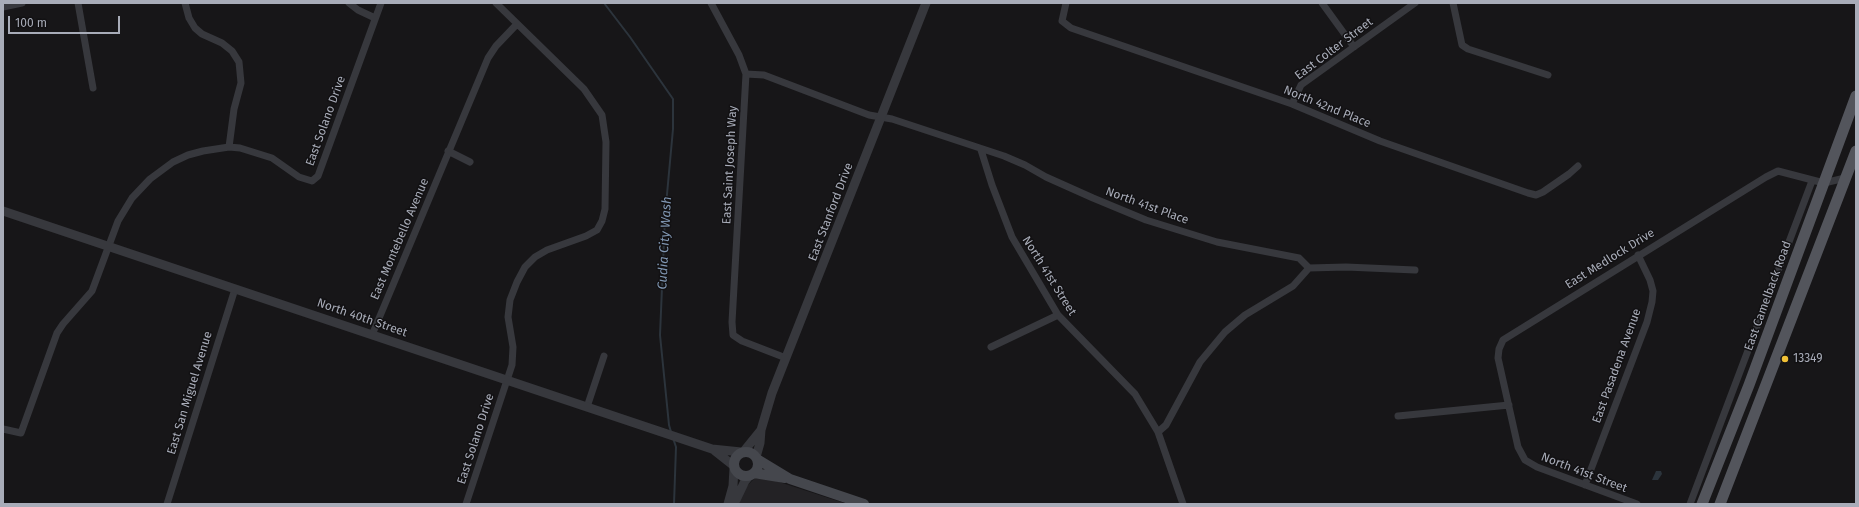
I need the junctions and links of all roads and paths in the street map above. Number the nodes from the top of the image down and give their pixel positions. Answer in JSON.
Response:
{"nodes":[{"id":1,"x":22,"y":3,"type":"edge"},
{"id":2,"x":78,"y":3,"type":"edge"},
{"id":3,"x":184,"y":3,"type":"edge"},
{"id":4,"x":349,"y":3,"type":"edge"},
{"id":5,"x":381,"y":3,"type":"edge"},
{"id":6,"x":496,"y":3,"type":"edge"},
{"id":7,"x":711,"y":3,"type":"edge"},
{"id":8,"x":926,"y":3,"type":"edge"},
{"id":9,"x":1066,"y":3,"type":"edge"},
{"id":10,"x":1322,"y":3,"type":"edge"},
{"id":11,"x":1415,"y":3,"type":"edge"},
{"id":12,"x":1453,"y":3,"type":"edge"},
{"id":13,"x":3,"y":6,"type":"edge"},
{"id":14,"x":375,"y":18,"type":"junction"},
{"id":15,"x":517,"y":24,"type":"junction"},
{"id":16,"x":1354,"y":47,"type":"junction"},
{"id":17,"x":746,"y":74,"type":"junction"},
{"id":18,"x":1548,"y":75,"type":"dead end"},
{"id":19,"x":93,"y":88,"type":"dead end"},
{"id":20,"x":1856,"y":96,"type":"edge"},
{"id":21,"x":1292,"y":104,"type":"junction"},
{"id":22,"x":881,"y":117,"type":"junction"},
{"id":23,"x":229,"y":147,"type":"junction"},
{"id":24,"x":981,"y":150,"type":"junction"},
{"id":25,"x":448,"y":151,"type":"junction"},
{"id":26,"x":1856,"y":151,"type":"edge"},
{"id":27,"x":470,"y":162,"type":"dead end"},
{"id":28,"x":1578,"y":166,"type":"dead end"},
{"id":29,"x":1845,"y":178,"type":"junction"},
{"id":30,"x":1812,"y":181,"type":"junction"},
{"id":31,"x":1824,"y":184,"type":"junction"},
{"id":32,"x":3,"y":212,"type":"edge"},
{"id":33,"x":108,"y":246,"type":"junction"},
{"id":34,"x":1638,"y":255,"type":"junction"},
{"id":35,"x":1309,"y":268,"type":"junction"},
{"id":36,"x":1415,"y":270,"type":"dead end"},
{"id":37,"x":235,"y":289,"type":"junction"},
{"id":38,"x":1058,"y":315,"type":"junction"},
{"id":39,"x":372,"y":335,"type":"junction"},
{"id":40,"x":991,"y":347,"type":"dead end"},
{"id":41,"x":604,"y":356,"type":"dead end"},
{"id":42,"x":786,"y":358,"type":"junction"},
{"id":43,"x":507,"y":380,"type":"junction"},
{"id":44,"x":1509,"y":405,"type":"junction"},
{"id":45,"x":588,"y":407,"type":"junction"},
{"id":46,"x":1398,"y":416,"type":"dead end"},
{"id":47,"x":3,"y":429,"type":"edge"},
{"id":48,"x":761,"y":430,"type":"junction"},
{"id":49,"x":1158,"y":432,"type":"junction"},
{"id":50,"x":712,"y":449,"type":"junction"},
{"id":51,"x":743,"y":452,"type":"junction"},
{"id":52,"x":757,"y":458,"type":"junction"},
{"id":53,"x":1525,"y":460,"type":"joint"},
{"id":54,"x":734,"y":467,"type":"junction"},
{"id":55,"x":752,"y":474,"type":"junction"},
{"id":56,"x":790,"y":479,"type":"junction"},
{"id":57,"x":1585,"y":485,"type":"junction"},
{"id":58,"x":167,"y":504,"type":"edge"},
{"id":59,"x":466,"y":504,"type":"edge"},
{"id":60,"x":728,"y":504,"type":"edge"},
{"id":61,"x":734,"y":504,"type":"edge"},
{"id":62,"x":864,"y":504,"type":"edge"},
{"id":63,"x":1183,"y":504,"type":"edge"},
{"id":64,"x":1637,"y":504,"type":"edge"},
{"id":65,"x":1690,"y":504,"type":"edge"},
{"id":66,"x":1702,"y":504,"type":"edge"},
{"id":67,"x":1720,"y":504,"type":"edge"}],
"edges":[{"from":1,"to":13,"type":"street"},
{"from":2,"to":19,"type":"street"},
{"from":3,"to":23,"type":"street"},
{"from":4,"to":14,"type":"street"},
{"from":5,"to":14,"type":"street","name":"East Solano Drive"},
{"from":6,"to":15,"type":"street"},
{"from":7,"to":17,"type":"street","name":"East Saint Joseph Way"},
{"from":8,"to":22,"type":"street","name":"East Stanford Drive"},
{"from":9,"to":21,"type":"street","name":"North 42nd Place"},
{"from":10,"to":16,"type":"street"},
{"from":11,"to":16,"type":"street","name":"East Colter Street"},
{"from":12,"to":18,"type":"street"},
{"from":14,"to":23,"type":"street","name":"East Solano Drive"},
{"from":15,"to":25,"type":"street","name":"East Montebello Avenue"},
{"from":15,"to":43,"type":"street"},
{"from":16,"to":21,"type":"street","name":"East Colter Street"},
{"from":17,"to":22,"type":"street","name":"North 41st Place"},
{"from":17,"to":42,"type":"street","name":"East Saint Joseph Way"},
{"from":20,"to":31,"type":"main road","name":"East Camelback Road"},
{"from":21,"to":28,"type":"street","name":"North 42nd Place"},
{"from":22,"to":24,"type":"street","name":"North 41st Place"},
{"from":22,"to":42,"type":"street","name":"East Stanford Drive"},
{"from":23,"to":33,"type":"street"},
{"from":24,"to":35,"type":"street","name":"North 41st Place"},
{"from":24,"to":38,"type":"street","name":"North 41st Street"},
{"from":25,"to":27,"type":"street"},
{"from":25,"to":39,"type":"street","name":"East Montebello Avenue"},
{"from":26,"to":29,"type":"main road"},
{"from":29,"to":31,"type":"street","name":"East Medlock Drive"},
{"from":29,"to":67,"type":"main road"},
{"from":30,"to":31,"type":"street","name":"East Medlock Drive"},
{"from":30,"to":34,"type":"street","name":"East Medlock Drive"},
{"from":30,"to":65,"type":"street","name":"East Camelback Road"},
{"from":31,"to":66,"type":"main road","name":"East Camelback Road"},
{"from":32,"to":33,"type":"street","name":"North 40th Street"},
{"from":33,"to":37,"type":"street","name":"North 40th Street"},
{"from":33,"to":47,"type":"street"},
{"from":34,"to":44,"type":"street","name":"East Medlock Drive"},
{"from":34,"to":57,"type":"street","name":"East Pasadena Avenue"},
{"from":35,"to":36,"type":"street"},
{"from":35,"to":49,"type":"street"},
{"from":37,"to":39,"type":"street","name":"North 40th Street"},
{"from":37,"to":58,"type":"street","name":"East San Miguel Avenue"},
{"from":38,"to":40,"type":"street"},
{"from":38,"to":49,"type":"street","name":"North 41st Street"},
{"from":39,"to":43,"type":"street","name":"North 40th Street"},
{"from":41,"to":45,"type":"street"},
{"from":42,"to":48,"type":"street","name":"East Stanford Drive"},
{"from":43,"to":45,"type":"street","name":"North 40th Street"},
{"from":43,"to":59,"type":"street","name":"East Solano Drive"},
{"from":44,"to":46,"type":"street"},
{"from":44,"to":53,"type":"street","name":"East Medlock Drive"},
{"from":45,"to":50,"type":"street","name":"North 40th Street"},
{"from":48,"to":51,"type":"street","name":"East Stanford Drive"},
{"from":48,"to":52,"type":"street","name":"East Stanford Drive"},
{"from":49,"to":63,"type":"street"},
{"from":50,"to":51,"type":"street","name":"North 40th Street"},
{"from":50,"to":54,"type":"street","name":"North 40th Street"},
{"from":51,"to":52,"type":"main road"},
{"from":51,"to":54,"type":"main road"},
{"from":52,"to":55,"type":"main road"},
{"from":52,"to":56,"type":"main road"},
{"from":53,"to":57,"type":"street","name":"North 41st Street"},
{"from":54,"to":55,"type":"main road"},
{"from":54,"to":60,"type":"street"},
{"from":55,"to":56,"type":"main road"},
{"from":55,"to":61,"type":"street"},
{"from":56,"to":62,"type":"main road"},
{"from":57,"to":64,"type":"street","name":"North 41st Street"}]}
